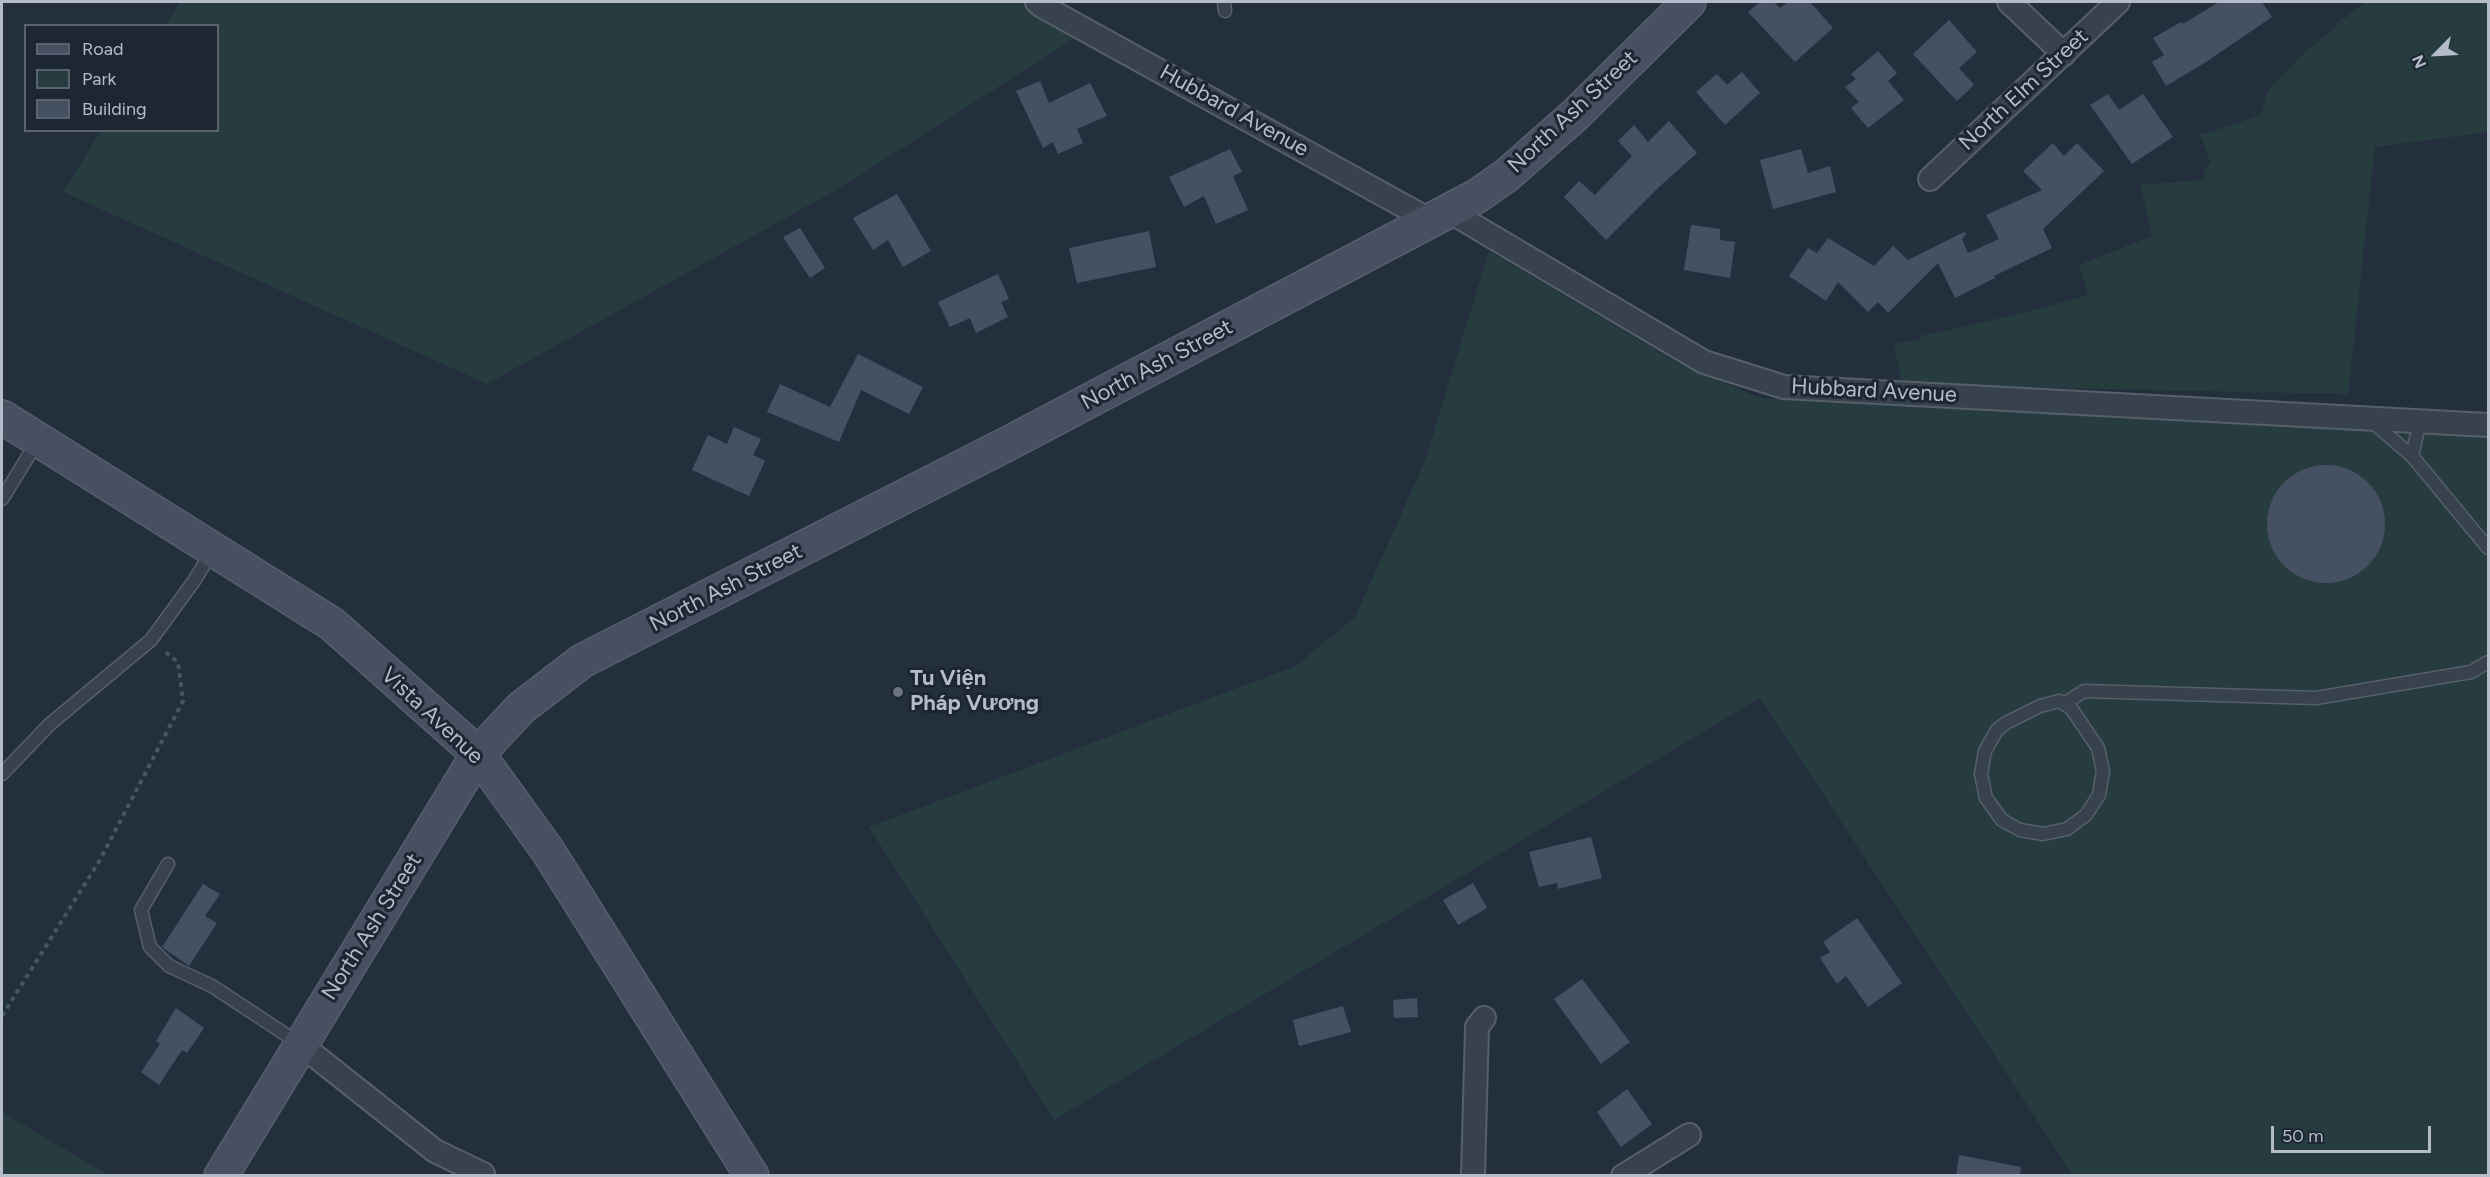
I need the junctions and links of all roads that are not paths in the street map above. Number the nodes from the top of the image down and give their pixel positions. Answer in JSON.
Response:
{"nodes":[{"id":1,"x":1038,"y":2,"type":"edge"},
{"id":2,"x":1689,"y":2,"type":"edge"},
{"id":3,"x":2009,"y":2,"type":"edge"},
{"id":4,"x":2118,"y":2,"type":"edge"},
{"id":5,"x":2064,"y":54,"type":"junction"},
{"id":6,"x":1930,"y":179,"type":"dead end"},
{"id":7,"x":1440,"y":216,"type":"junction"},
{"id":8,"x":2,"y":417,"type":"edge"},
{"id":9,"x":2356,"y":417,"type":"junction"},
{"id":10,"x":2420,"y":421,"type":"junction"},
{"id":11,"x":2488,"y":425,"type":"edge"},
{"id":12,"x":39,"y":439,"type":"junction"},
{"id":13,"x":2412,"y":456,"type":"junction"},
{"id":14,"x":2,"y":499,"type":"edge"},
{"id":15,"x":2488,"y":548,"type":"edge"},
{"id":16,"x":213,"y":549,"type":"junction"},
{"id":17,"x":2488,"y":662,"type":"edge"},
{"id":18,"x":2064,"y":705,"type":"junction"},
{"id":19,"x":478,"y":754,"type":"junction"},
{"id":20,"x":2,"y":774,"type":"edge"},
{"id":21,"x":168,"y":864,"type":"dead end"},
{"id":22,"x":1484,"y":1018,"type":"dead end"},
{"id":23,"x":300,"y":1044,"type":"junction"},
{"id":24,"x":1689,"y":1135,"type":"dead end"},
{"id":25,"x":483,"y":1174,"type":"edge"},
{"id":26,"x":221,"y":1176,"type":"edge"},
{"id":27,"x":752,"y":1176,"type":"edge"},
{"id":28,"x":1473,"y":1176,"type":"edge"},
{"id":29,"x":1623,"y":1176,"type":"edge"}],
"edges":[{"from":1,"to":7,"type":"street","name":"Hubbard Avenue"},
{"from":2,"to":7,"type":"main road","name":"North Ash Street"},
{"from":3,"to":5,"type":"street"},
{"from":4,"to":5,"type":"street","name":"North Elm Street"},
{"from":5,"to":6,"type":"street","name":"North Elm Street"},
{"from":7,"to":9,"type":"street","name":"Hubbard Avenue"},
{"from":7,"to":19,"type":"main road","name":"North Ash Street"},
{"from":8,"to":12,"type":"main road","name":"Vista Avenue"},
{"from":9,"to":10,"type":"street","name":"Hubbard Avenue"},
{"from":9,"to":13,"type":"lane"},
{"from":10,"to":11,"type":"street","name":"Hubbard Avenue"},
{"from":10,"to":13,"type":"lane"},
{"from":12,"to":14,"type":"lane"},
{"from":12,"to":16,"type":"main road","name":"Vista Avenue"},
{"from":13,"to":15,"type":"lane"},
{"from":16,"to":19,"type":"main road","name":"Vista Avenue"},
{"from":16,"to":20,"type":"lane"},
{"from":17,"to":18,"type":"lane"},
{"from":18,"to":18,"type":"lane"},
{"from":19,"to":23,"type":"main road","name":"North Ash Street"},
{"from":19,"to":27,"type":"main road","name":"Vista Avenue"},
{"from":21,"to":23,"type":"lane"},
{"from":22,"to":28,"type":"street"},
{"from":23,"to":25,"type":"street"},
{"from":23,"to":26,"type":"main road","name":"North Ash Street"},
{"from":24,"to":29,"type":"street"}]}
